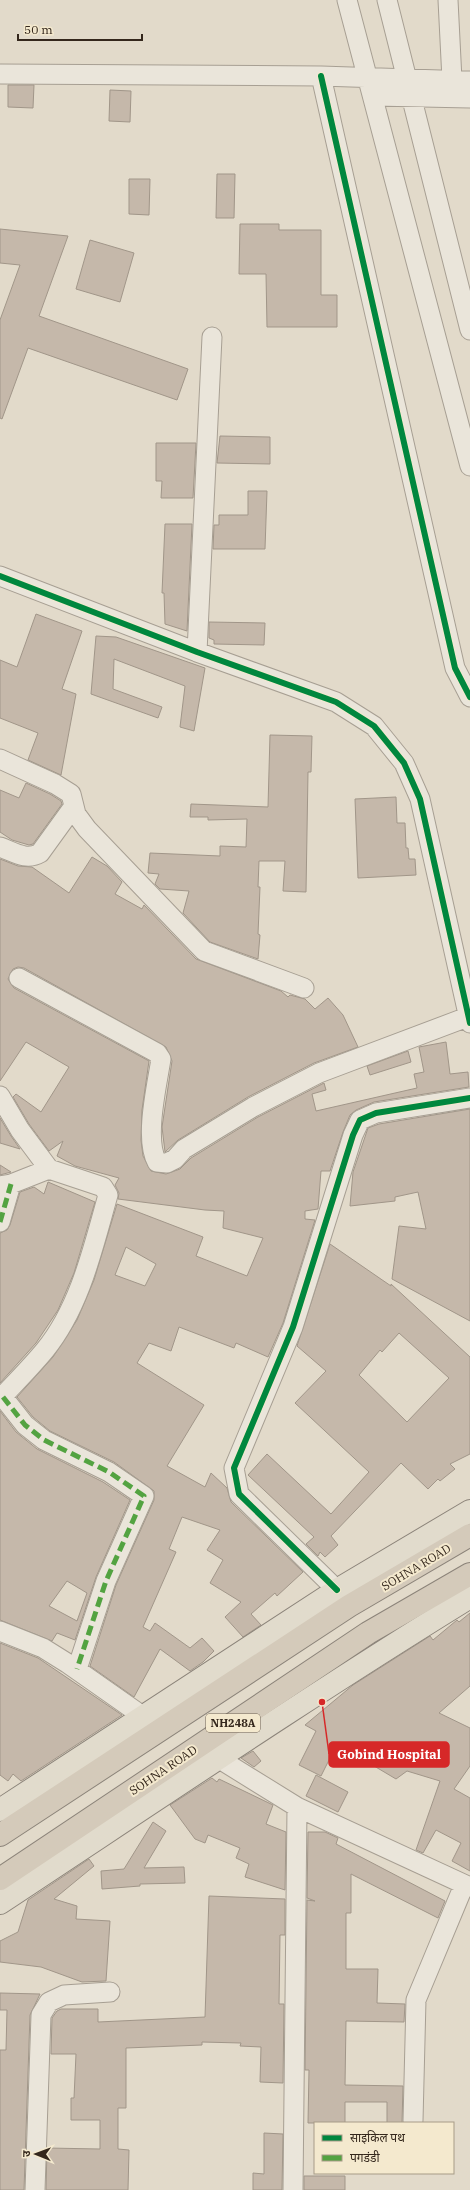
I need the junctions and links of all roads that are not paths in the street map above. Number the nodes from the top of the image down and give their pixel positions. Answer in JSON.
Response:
{"nodes":[{"id":1,"x":347,"y":0,"type":"edge"},
{"id":2,"x":387,"y":0,"type":"edge"},
{"id":3,"x":448,"y":0,"type":"edge"},
{"id":4,"x":0,"y":74,"type":"edge"},
{"id":5,"x":321,"y":76,"type":"junction"},
{"id":6,"x":369,"y":77,"type":"junction"},
{"id":7,"x":407,"y":78,"type":"junction"},
{"id":8,"x":461,"y":80,"type":"edge"},
{"id":9,"x":374,"y":96,"type":"junction"},
{"id":10,"x":470,"y":98,"type":"edge"},
{"id":11,"x":412,"y":101,"type":"junction"},
{"id":12,"x":470,"y":330,"type":"edge"},
{"id":13,"x":212,"y":337,"type":"dead end"},
{"id":14,"x":470,"y":466,"type":"edge"},
{"id":15,"x":0,"y":576,"type":"edge"},
{"id":16,"x":197,"y":652,"type":"junction"},
{"id":17,"x":470,"y":697,"type":"edge"},
{"id":18,"x":0,"y":759,"type":"edge"},
{"id":19,"x":74,"y":806,"type":"junction"},
{"id":20,"x":0,"y":847,"type":"edge"},
{"id":21,"x":19,"y":978,"type":"dead end"},
{"id":22,"x":304,"y":988,"type":"dead end"},
{"id":23,"x":470,"y":1019,"type":"edge"},
{"id":24,"x":0,"y":1096,"type":"edge"},
{"id":25,"x":470,"y":1098,"type":"edge"},
{"id":26,"x":49,"y":1170,"type":"junction"},
{"id":27,"x":5,"y":1185,"type":"edge"},
{"id":28,"x":0,"y":1222,"type":"edge"},
{"id":29,"x":1,"y":1398,"type":"edge"},
{"id":30,"x":470,"y":1511,"type":"edge"},
{"id":31,"x":470,"y":1535,"type":"edge"},
{"id":32,"x":470,"y":1574,"type":"edge"},
{"id":33,"x":337,"y":1590,"type":"junction"},
{"id":34,"x":470,"y":1597,"type":"edge"},
{"id":35,"x":0,"y":1631,"type":"edge"},
{"id":36,"x":77,"y":1669,"type":"junction"},
{"id":37,"x":144,"y":1717,"type":"junction"},
{"id":38,"x":218,"y":1758,"type":"junction"},
{"id":39,"x":297,"y":1807,"type":"junction"},
{"id":40,"x":0,"y":1810,"type":"edge"},
{"id":41,"x":0,"y":1835,"type":"edge"},
{"id":42,"x":0,"y":1879,"type":"edge"},
{"id":43,"x":467,"y":1886,"type":"edge"},
{"id":44,"x":0,"y":1903,"type":"edge"},
{"id":45,"x":110,"y":1992,"type":"dead end"},
{"id":46,"x":413,"y":2122,"type":"dead end"},
{"id":47,"x":35,"y":2190,"type":"edge"},
{"id":48,"x":293,"y":2190,"type":"edge"}],
"edges":[{"from":1,"to":6,"type":"street"},
{"from":2,"to":7,"type":"street"},
{"from":3,"to":8,"type":"street"},
{"from":4,"to":5,"type":"street"},
{"from":5,"to":6,"type":"street"},
{"from":5,"to":17,"type":"street"},
{"from":6,"to":7,"type":"street"},
{"from":6,"to":9,"type":"street"},
{"from":7,"to":8,"type":"street"},
{"from":7,"to":11,"type":"street"},
{"from":9,"to":11,"type":"street"},
{"from":9,"to":14,"type":"street"},
{"from":10,"to":11,"type":"street"},
{"from":11,"to":12,"type":"street"},
{"from":13,"to":16,"type":"street"},
{"from":15,"to":16,"type":"street"},
{"from":16,"to":23,"type":"street"},
{"from":18,"to":19,"type":"street"},
{"from":19,"to":20,"type":"street"},
{"from":19,"to":22,"type":"street"},
{"from":21,"to":23,"type":"street"},
{"from":24,"to":26,"type":"street"},
{"from":25,"to":33,"type":"street"},
{"from":26,"to":27,"type":"street"},
{"from":26,"to":29,"type":"street"},
{"from":27,"to":28,"type":"street"},
{"from":29,"to":36,"type":"street"},
{"from":30,"to":33,"type":"main road"},
{"from":31,"to":41,"type":"highway","name":"SOHNA ROAD","number":"NH248A"},
{"from":32,"to":42,"type":"highway","name":"SOHNA ROAD","number":"NH248A"},
{"from":33,"to":37,"type":"main road"},
{"from":34,"to":38,"type":"main road"},
{"from":35,"to":36,"type":"street"},
{"from":36,"to":37,"type":"street"},
{"from":37,"to":40,"type":"main road"},
{"from":38,"to":39,"type":"street"},
{"from":38,"to":44,"type":"main road"},
{"from":39,"to":43,"type":"street"},
{"from":39,"to":48,"type":"street"},
{"from":43,"to":46,"type":"street"},
{"from":45,"to":47,"type":"street"}]}
